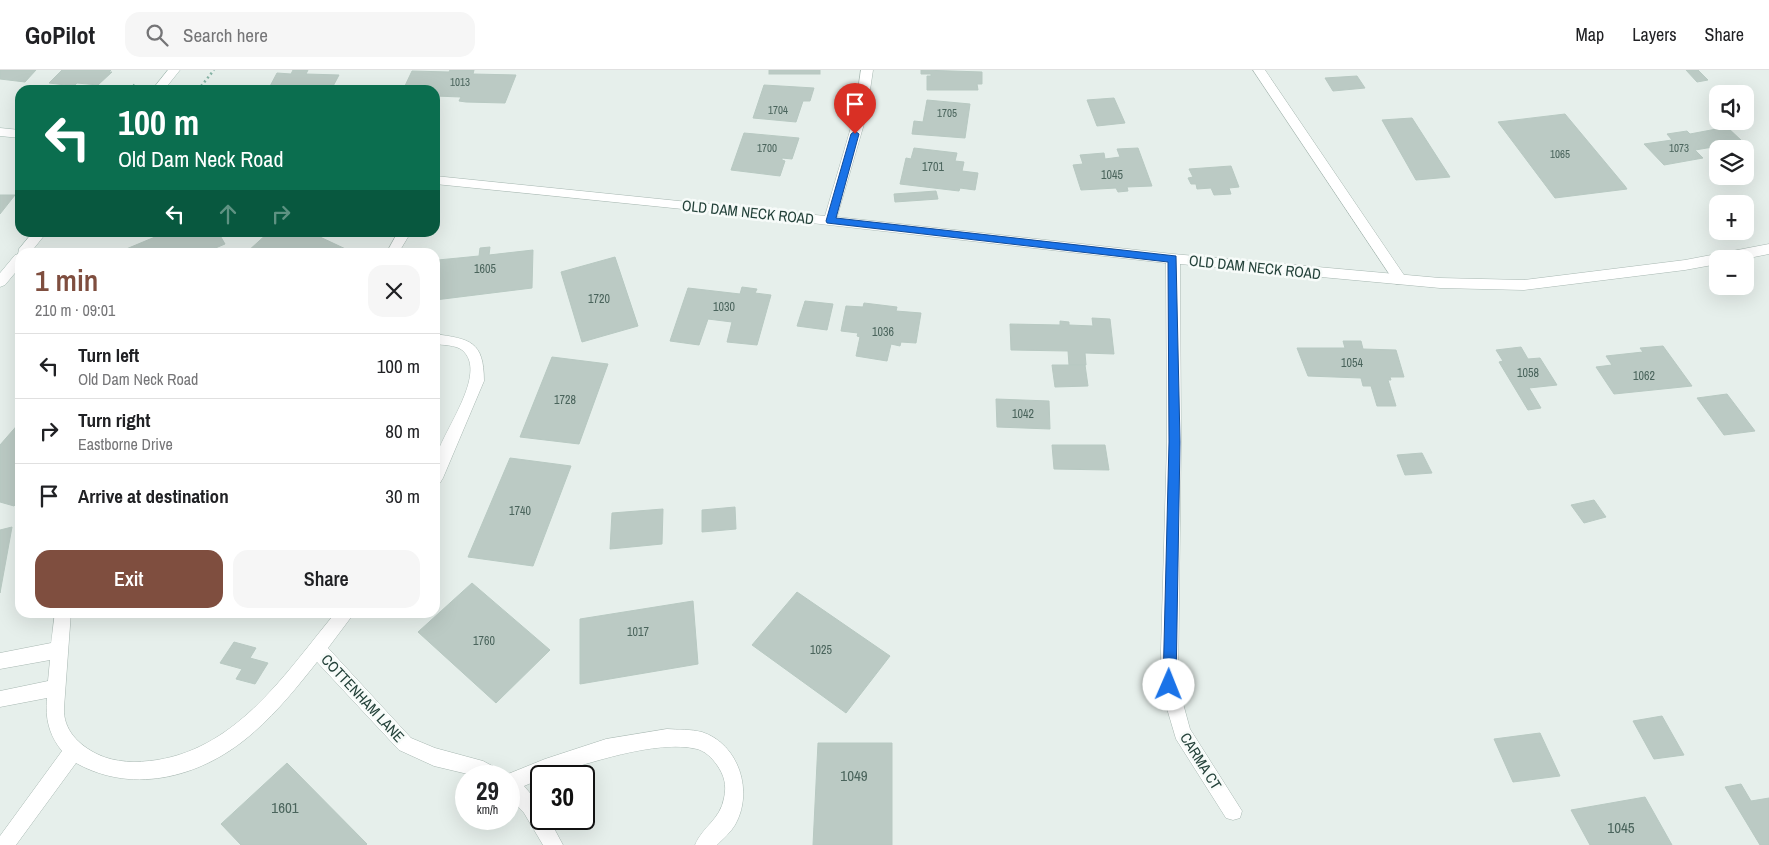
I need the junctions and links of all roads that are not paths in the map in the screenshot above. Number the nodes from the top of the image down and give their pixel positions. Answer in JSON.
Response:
{"nodes":[{"id":1,"x":174,"y":70,"type":"edge"},
{"id":2,"x":867,"y":70,"type":"edge"},
{"id":3,"x":1259,"y":70,"type":"edge"},
{"id":4,"x":162,"y":85,"type":"edge"},
{"id":5,"x":0,"y":132,"type":"edge"},
{"id":6,"x":15,"y":134,"type":"edge"},
{"id":7,"x":440,"y":182,"type":"edge"},
{"id":8,"x":830,"y":221,"type":"junction"},
{"id":9,"x":37,"y":237,"type":"edge"},
{"id":10,"x":402,"y":237,"type":"edge"},
{"id":11,"x":27,"y":248,"type":"edge"},
{"id":12,"x":395,"y":248,"type":"edge"},
{"id":13,"x":1769,"y":249,"type":"edge"},
{"id":14,"x":1754,"y":252,"type":"edge"},
{"id":15,"x":1173,"y":259,"type":"junction"},
{"id":16,"x":1709,"y":261,"type":"edge"},
{"id":17,"x":15,"y":264,"type":"edge"},
{"id":18,"x":1401,"y":281,"type":"junction"},
{"id":19,"x":0,"y":282,"type":"edge"},
{"id":20,"x":440,"y":340,"type":"edge"},
{"id":21,"x":440,"y":466,"type":"edge"},
{"id":22,"x":62,"y":618,"type":"edge"},
{"id":23,"x":342,"y":618,"type":"edge"},
{"id":24,"x":316,"y":648,"type":"junction"},
{"id":25,"x":58,"y":650,"type":"junction"},
{"id":26,"x":0,"y":661,"type":"edge"},
{"id":27,"x":56,"y":688,"type":"junction"},
{"id":28,"x":0,"y":699,"type":"edge"},
{"id":29,"x":73,"y":751,"type":"junction"},
{"id":30,"x":467,"y":765,"type":"edge"},
{"id":31,"x":520,"y":779,"type":"edge"},
{"id":32,"x":520,"y":795,"type":"edge"},
{"id":33,"x":1233,"y":811,"type":"dead end"},
{"id":34,"x":5,"y":845,"type":"edge"},
{"id":35,"x":554,"y":845,"type":"edge"},
{"id":36,"x":704,"y":845,"type":"edge"}],
"edges":[{"from":1,"to":4,"type":"street"},
{"from":2,"to":8,"type":"street"},
{"from":3,"to":18,"type":"street"},
{"from":5,"to":6,"type":"street"},
{"from":7,"to":8,"type":"street","name":"OLD DAM NECK ROAD"},
{"from":8,"to":15,"type":"street","name":"OLD DAM NECK ROAD"},
{"from":9,"to":11,"type":"street"},
{"from":10,"to":12,"type":"street"},
{"from":13,"to":14,"type":"street","name":"OLD DAM NECK ROAD"},
{"from":15,"to":18,"type":"street","name":"OLD DAM NECK ROAD"},
{"from":15,"to":33,"type":"street","name":"CARMA CT"},
{"from":16,"to":18,"type":"street","name":"OLD DAM NECK ROAD"},
{"from":17,"to":19,"type":"street"},
{"from":20,"to":21,"type":"street"},
{"from":22,"to":25,"type":"street"},
{"from":23,"to":24,"type":"street"},
{"from":24,"to":29,"type":"street"},
{"from":24,"to":30,"type":"street","name":"COTTENHAM LANE"},
{"from":25,"to":26,"type":"street"},
{"from":25,"to":27,"type":"street"},
{"from":27,"to":28,"type":"street"},
{"from":27,"to":29,"type":"street"},
{"from":29,"to":34,"type":"street"},
{"from":31,"to":36,"type":"street"},
{"from":32,"to":35,"type":"street"}]}
